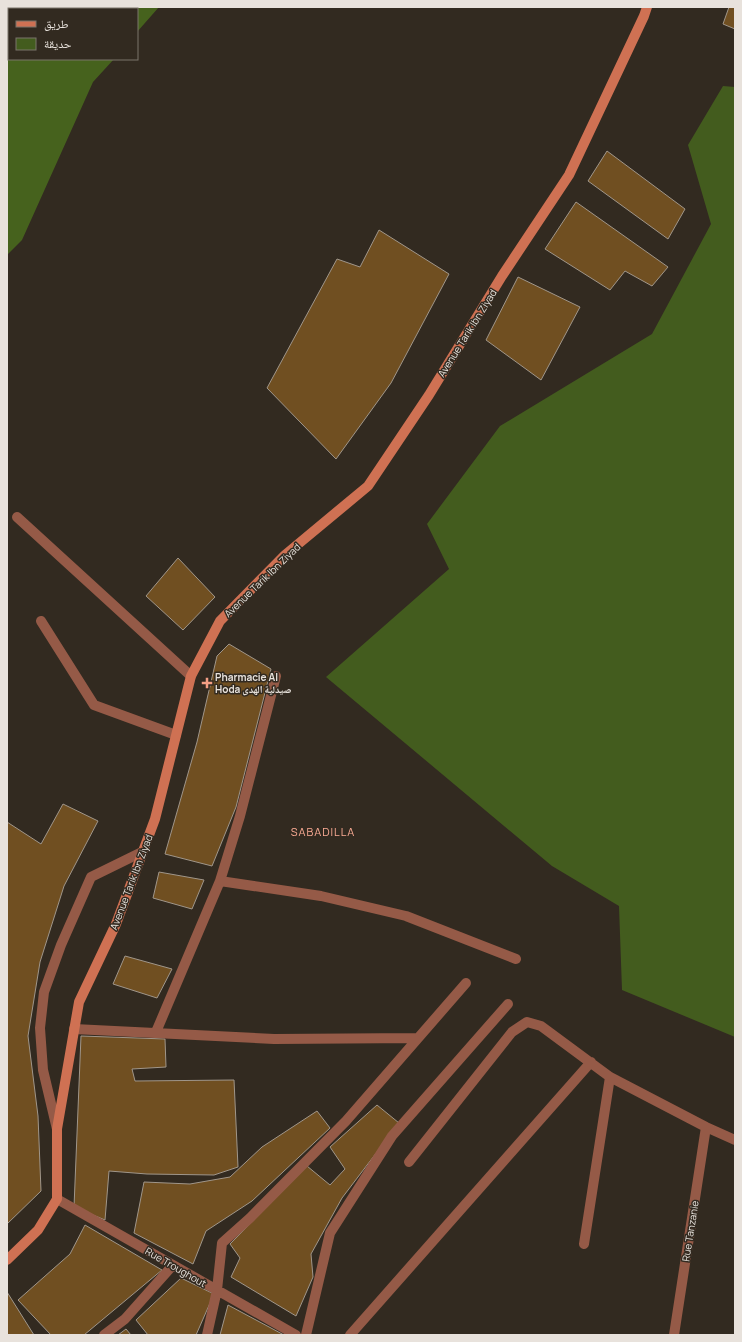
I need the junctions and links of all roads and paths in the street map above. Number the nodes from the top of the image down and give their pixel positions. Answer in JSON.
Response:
{"nodes":[{"id":1,"x":647,"y":7,"type":"edge"},
{"id":2,"x":17,"y":517,"type":"dead end"},
{"id":3,"x":41,"y":620,"type":"dead end"},
{"id":4,"x":191,"y":676,"type":"junction"},
{"id":5,"x":276,"y":676,"type":"dead end"},
{"id":6,"x":176,"y":735,"type":"junction"},
{"id":7,"x":142,"y":852,"type":"junction"},
{"id":8,"x":220,"y":881,"type":"junction"},
{"id":9,"x":516,"y":959,"type":"dead end"},
{"id":10,"x":466,"y":983,"type":"dead end"},
{"id":11,"x":508,"y":1004,"type":"dead end"},
{"id":12,"x":74,"y":1029,"type":"junction"},
{"id":13,"x":156,"y":1032,"type":"junction"},
{"id":14,"x":418,"y":1038,"type":"junction"},
{"id":15,"x":591,"y":1062,"type":"junction"},
{"id":16,"x":610,"y":1077,"type":"junction"},
{"id":17,"x":706,"y":1127,"type":"junction"},
{"id":18,"x":57,"y":1129,"type":"junction"},
{"id":19,"x":735,"y":1140,"type":"edge"},
{"id":20,"x":409,"y":1162,"type":"dead end"},
{"id":21,"x":57,"y":1199,"type":"junction"},
{"id":22,"x":584,"y":1244,"type":"dead end"},
{"id":23,"x":7,"y":1260,"type":"edge"},
{"id":24,"x":173,"y":1265,"type":"junction"},
{"id":25,"x":217,"y":1290,"type":"junction"},
{"id":26,"x":104,"y":1335,"type":"edge"},
{"id":27,"x":207,"y":1335,"type":"edge"},
{"id":28,"x":296,"y":1335,"type":"edge"},
{"id":29,"x":306,"y":1335,"type":"edge"},
{"id":30,"x":350,"y":1335,"type":"edge"},
{"id":31,"x":674,"y":1335,"type":"edge"}],
"edges":[{"from":1,"to":4,"type":"street","name":"Avenue Tarik Ibn Ziyad"},
{"from":2,"to":4,"type":"street"},
{"from":3,"to":6,"type":"street"},
{"from":4,"to":6,"type":"street","name":"Avenue Tarik Ibn Ziyad"},
{"from":5,"to":8,"type":"street"},
{"from":6,"to":7,"type":"street","name":"Avenue Tarik Ibn Ziyad"},
{"from":7,"to":12,"type":"street","name":"Avenue Tarik Ibn Ziyad"},
{"from":7,"to":18,"type":"street"},
{"from":8,"to":9,"type":"street"},
{"from":8,"to":13,"type":"street"},
{"from":10,"to":14,"type":"street"},
{"from":11,"to":29,"type":"street"},
{"from":12,"to":13,"type":"street"},
{"from":12,"to":18,"type":"street","name":"Avenue Tarik Ibn Ziyad"},
{"from":13,"to":14,"type":"street"},
{"from":14,"to":25,"type":"street"},
{"from":15,"to":16,"type":"street"},
{"from":15,"to":20,"type":"street"},
{"from":15,"to":30,"type":"street"},
{"from":16,"to":17,"type":"street"},
{"from":16,"to":22,"type":"street"},
{"from":17,"to":19,"type":"street"},
{"from":17,"to":31,"type":"street","name":"Rue Tanzanie"},
{"from":18,"to":21,"type":"street","name":"Avenue Tarik Ibn Ziyad"},
{"from":21,"to":23,"type":"street"},
{"from":21,"to":24,"type":"street","name":"Rue Troughout"},
{"from":24,"to":25,"type":"street","name":"Rue Troughout"},
{"from":24,"to":26,"type":"street"},
{"from":25,"to":27,"type":"street"},
{"from":25,"to":28,"type":"street","name":"Rue Troughout"}]}
